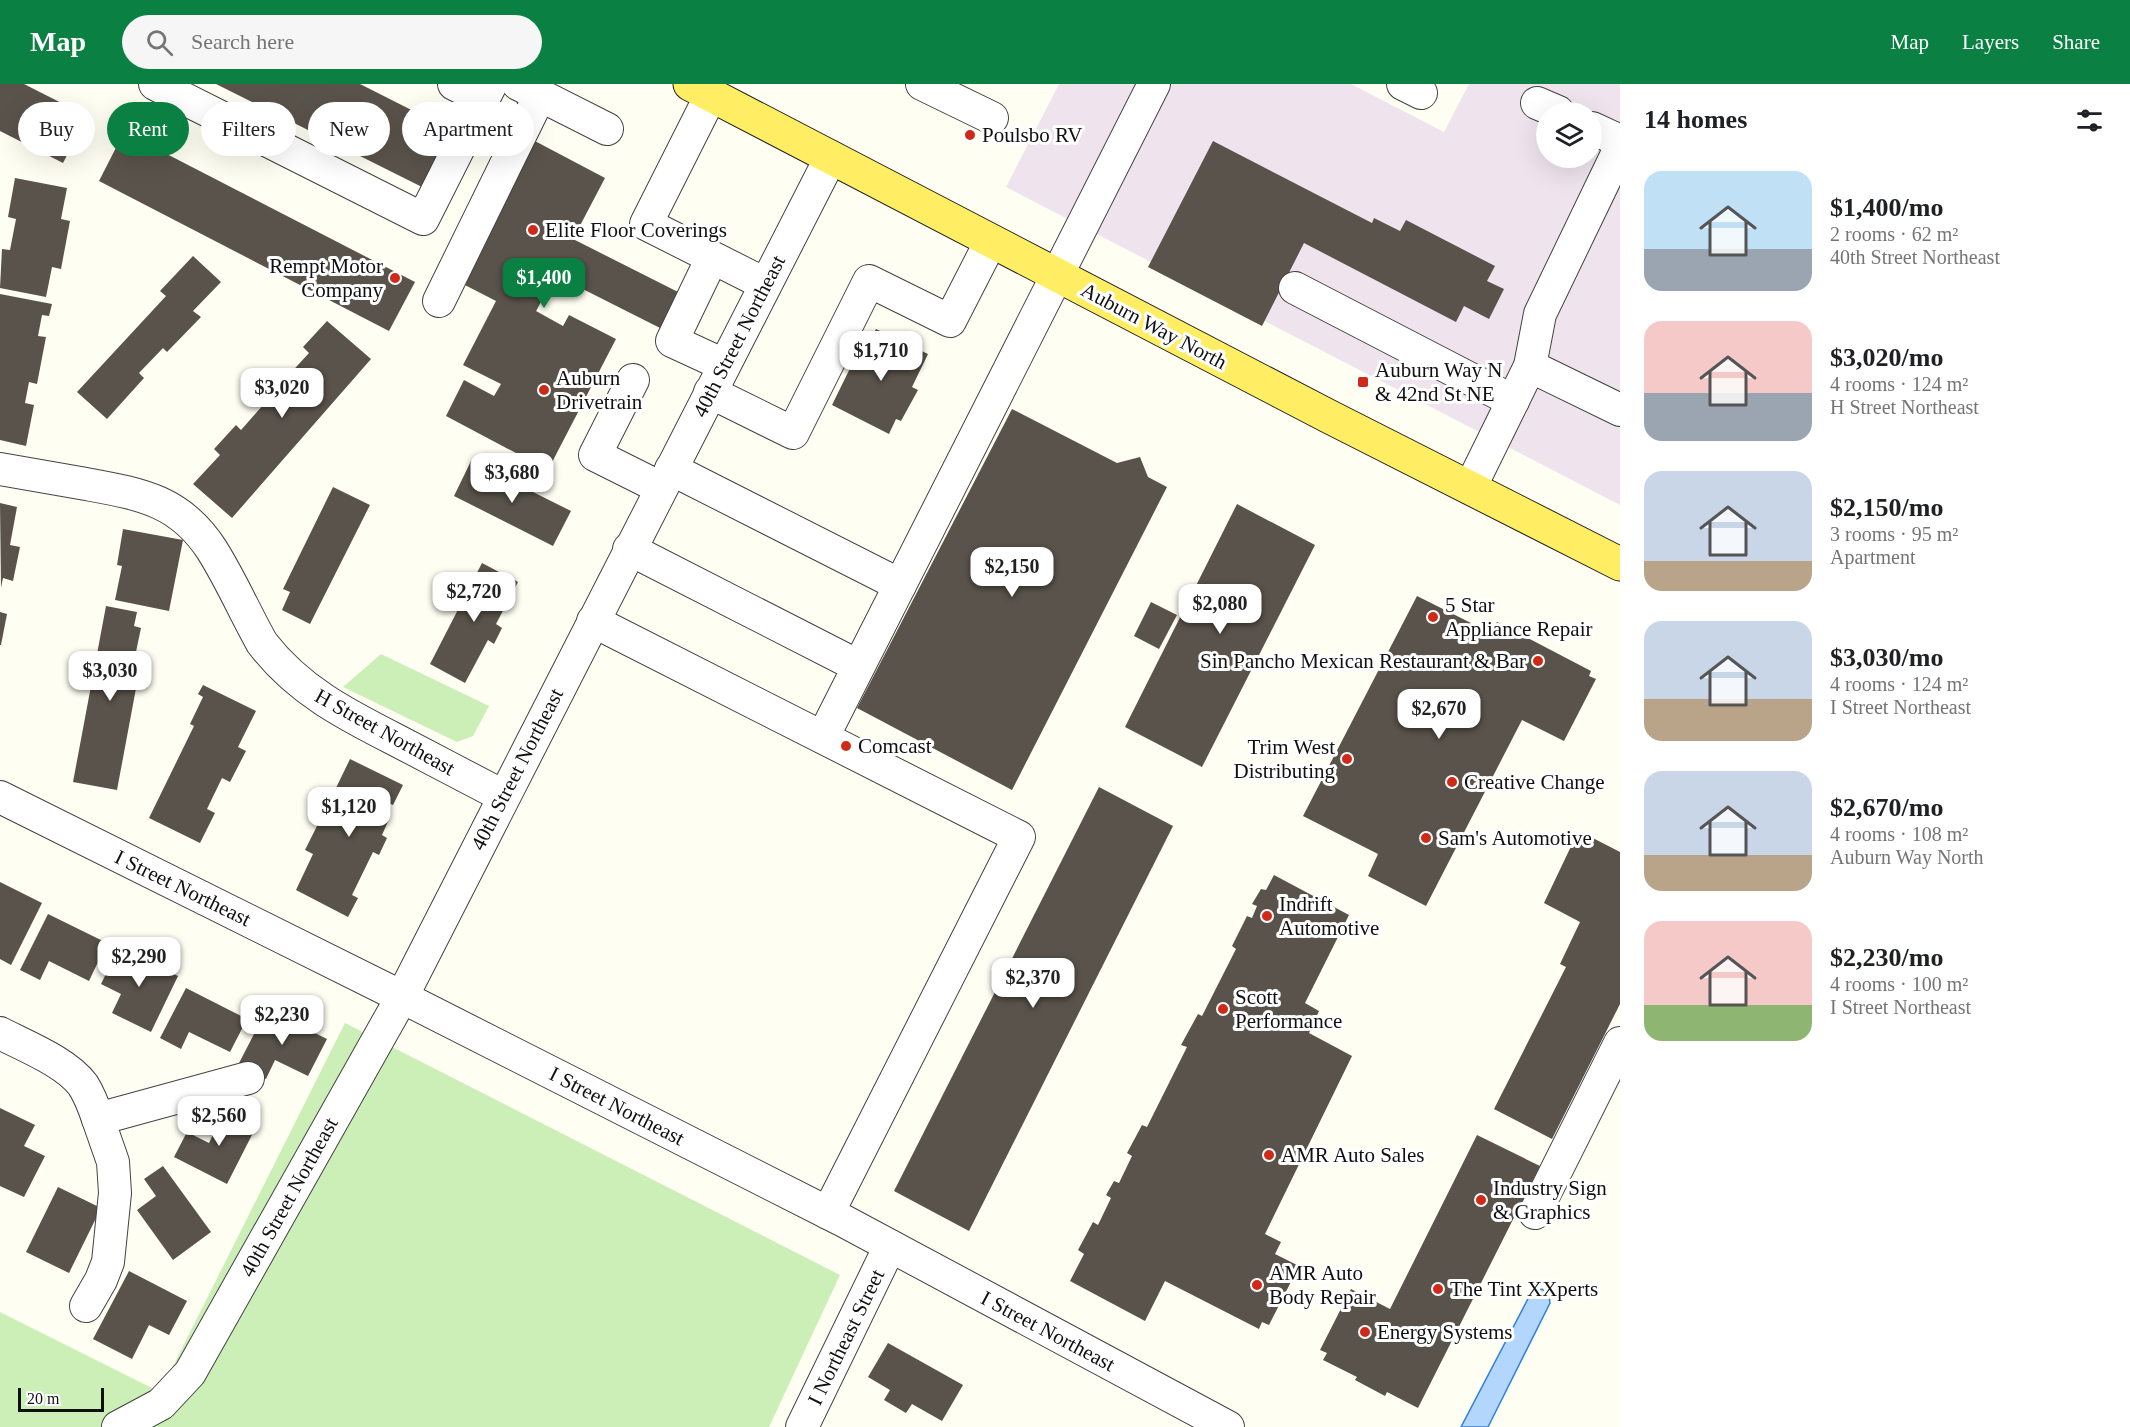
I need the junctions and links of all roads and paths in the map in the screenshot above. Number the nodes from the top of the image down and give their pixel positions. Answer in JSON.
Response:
{"nodes":[{"id":1,"x":154,"y":84,"type":"edge"},
{"id":2,"x":454,"y":84,"type":"edge"},
{"id":3,"x":922,"y":84,"type":"edge"},
{"id":4,"x":1154,"y":84,"type":"edge"},
{"id":5,"x":701,"y":89,"type":"edge"},
{"id":6,"x":529,"y":90,"type":"edge"},
{"id":7,"x":487,"y":91,"type":"edge"},
{"id":8,"x":992,"y":118,"type":"dead end"},
{"id":9,"x":607,"y":129,"type":"dead end"},
{"id":10,"x":1602,"y":133,"type":"edge"},
{"id":11,"x":1620,"y":141,"type":"edge"},
{"id":12,"x":1620,"y":148,"type":"edge"},
{"id":13,"x":831,"y":157,"type":"junction"},
{"id":14,"x":991,"y":241,"type":"junction"},
{"id":15,"x":712,"y":258,"type":"junction"},
{"id":16,"x":1057,"y":275,"type":"junction"},
{"id":17,"x":765,"y":285,"type":"junction"},
{"id":18,"x":1295,"y":288,"type":"dead end"},
{"id":19,"x":439,"y":301,"type":"dead end"},
{"id":20,"x":1530,"y":366,"type":"junction"},
{"id":21,"x":717,"y":379,"type":"junction"},
{"id":22,"x":633,"y":381,"type":"dead end"},
{"id":23,"x":1514,"y":401,"type":"junction"},
{"id":24,"x":1620,"y":410,"type":"edge"},
{"id":25,"x":0,"y":469,"type":"edge"},
{"id":26,"x":666,"y":478,"type":"junction"},
{"id":27,"x":1470,"y":488,"type":"junction"},
{"id":28,"x":629,"y":549,"type":"junction"},
{"id":29,"x":1620,"y":564,"type":"edge"},
{"id":30,"x":900,"y":585,"type":"junction"},
{"id":31,"x":593,"y":621,"type":"junction"},
{"id":32,"x":858,"y":666,"type":"junction"},
{"id":33,"x":823,"y":737,"type":"junction"},
{"id":34,"x":503,"y":796,"type":"junction"},
{"id":35,"x":0,"y":797,"type":"edge"},
{"id":36,"x":402,"y":997,"type":"junction"},
{"id":37,"x":0,"y":1033,"type":"edge"},
{"id":38,"x":1620,"y":1043,"type":"edge"},
{"id":39,"x":248,"y":1078,"type":"dead end"},
{"id":40,"x":98,"y":1119,"type":"junction"},
{"id":41,"x":828,"y":1213,"type":"junction"},
{"id":42,"x":1535,"y":1213,"type":"dead end"},
{"id":43,"x":890,"y":1246,"type":"junction"},
{"id":44,"x":86,"y":1306,"type":"dead end"},
{"id":45,"x":118,"y":1427,"type":"edge"},
{"id":46,"x":802,"y":1427,"type":"edge"},
{"id":47,"x":1228,"y":1427,"type":"edge"}],
"edges":[{"from":1,"to":7,"type":"street"},
{"from":2,"to":7,"type":"street"},
{"from":3,"to":8,"type":"street"},
{"from":4,"to":16,"type":"street"},
{"from":5,"to":13,"type":"main road","name":"Auburn Way North"},
{"from":5,"to":15,"type":"street"},
{"from":6,"to":9,"type":"street"},
{"from":6,"to":19,"type":"street"},
{"from":10,"to":11,"type":"street"},
{"from":12,"to":20,"type":"street"},
{"from":13,"to":14,"type":"main road","name":"Auburn Way North"},
{"from":13,"to":17,"type":"street","name":"40th Street Northeast"},
{"from":14,"to":16,"type":"main road","name":"Auburn Way North"},
{"from":14,"to":21,"type":"street"},
{"from":15,"to":17,"type":"street"},
{"from":15,"to":21,"type":"street"},
{"from":16,"to":27,"type":"main road","name":"Auburn Way North"},
{"from":16,"to":30,"type":"street"},
{"from":17,"to":21,"type":"street","name":"40th Street Northeast"},
{"from":18,"to":23,"type":"street"},
{"from":20,"to":23,"type":"street"},
{"from":20,"to":24,"type":"street"},
{"from":21,"to":26,"type":"street","name":"40th Street Northeast"},
{"from":22,"to":26,"type":"street"},
{"from":23,"to":27,"type":"street"},
{"from":25,"to":34,"type":"street","name":"H Street Northeast"},
{"from":26,"to":28,"type":"street","name":"40th Street Northeast"},
{"from":26,"to":30,"type":"street"},
{"from":27,"to":29,"type":"main road","name":"Auburn Way North"},
{"from":28,"to":31,"type":"street","name":"40th Street Northeast"},
{"from":28,"to":32,"type":"street"},
{"from":30,"to":32,"type":"street"},
{"from":31,"to":33,"type":"street"},
{"from":31,"to":34,"type":"street","name":"40th Street Northeast"},
{"from":32,"to":33,"type":"street"},
{"from":33,"to":41,"type":"street"},
{"from":34,"to":36,"type":"street","name":"40th Street Northeast"},
{"from":35,"to":36,"type":"street","name":"I Street Northeast"},
{"from":36,"to":41,"type":"street","name":"I Street Northeast"},
{"from":36,"to":45,"type":"street","name":"40th Street Northeast"},
{"from":37,"to":40,"type":"street"},
{"from":38,"to":42,"type":"street"},
{"from":39,"to":40,"type":"street"},
{"from":40,"to":44,"type":"street"},
{"from":41,"to":43,"type":"street","name":"I Street Northeast"},
{"from":43,"to":46,"type":"street","name":"I Northeast Street"},
{"from":43,"to":47,"type":"street","name":"I Street Northeast"}]}
